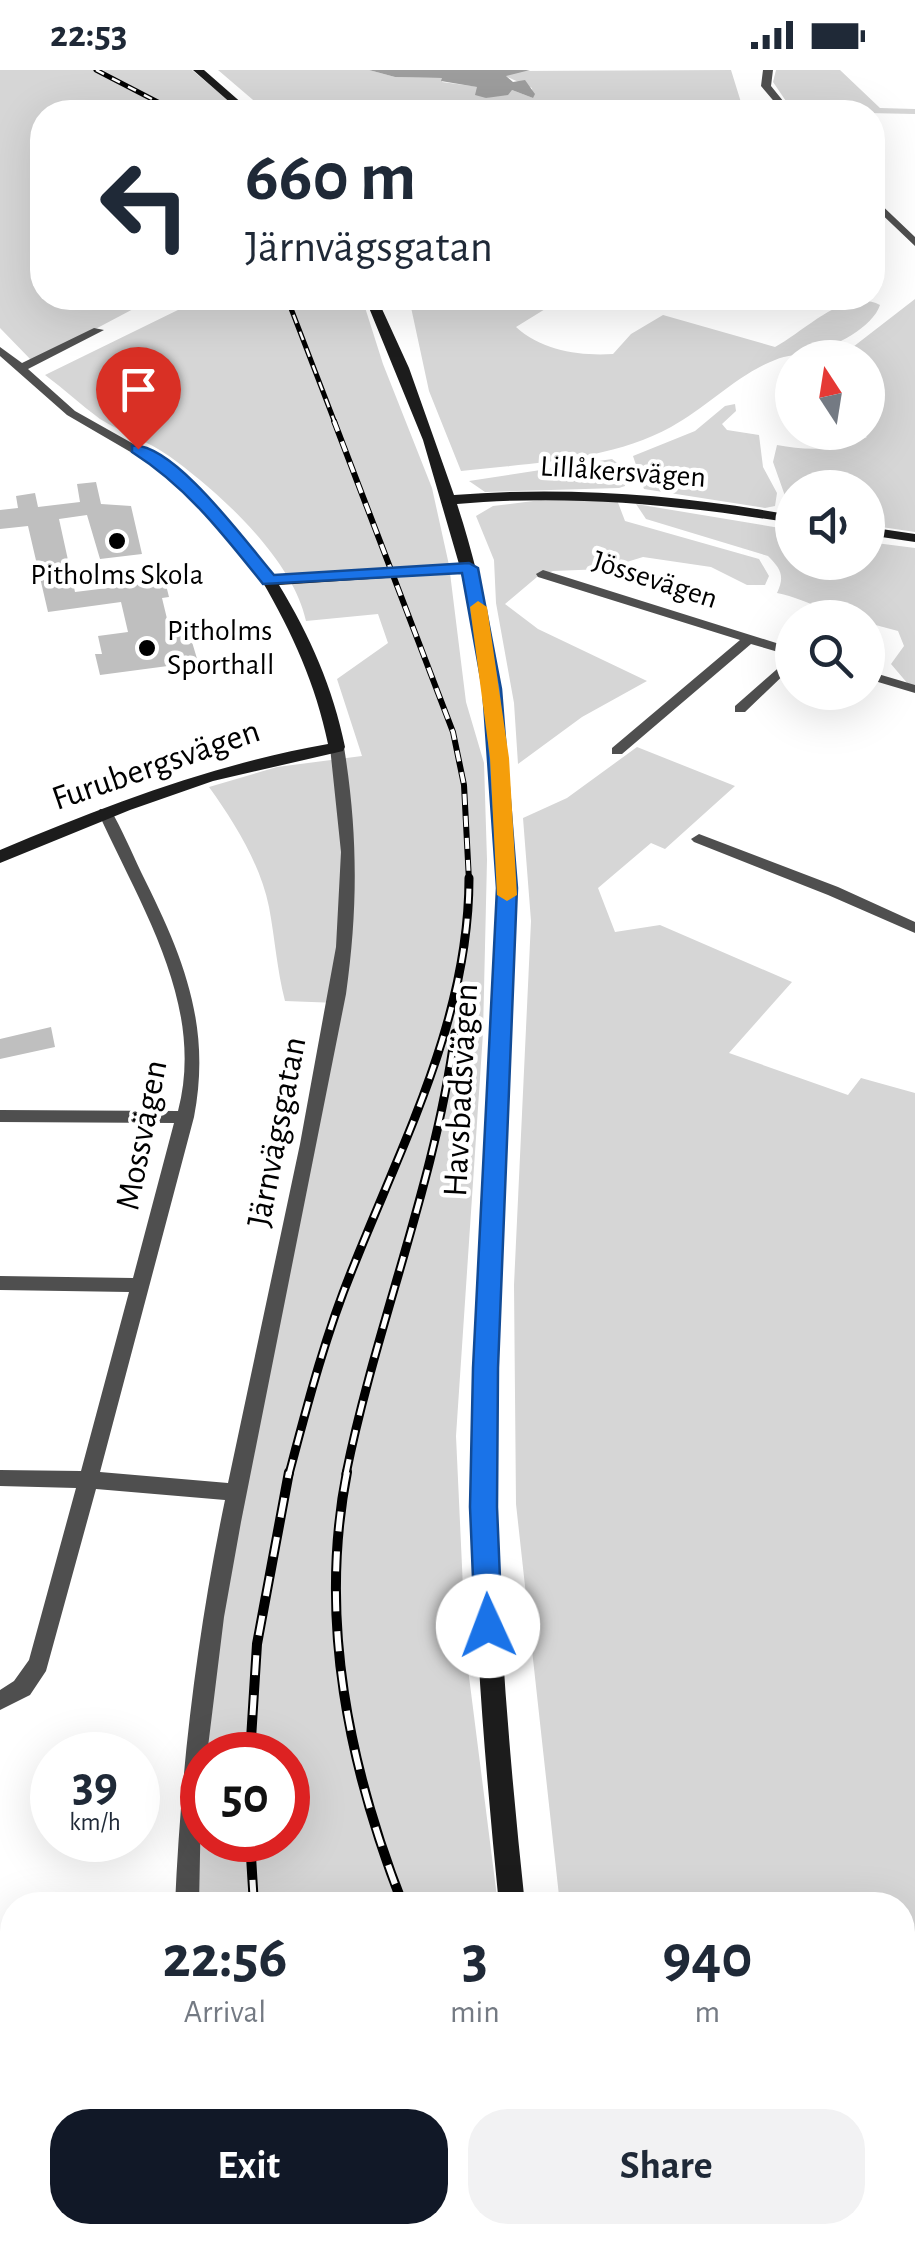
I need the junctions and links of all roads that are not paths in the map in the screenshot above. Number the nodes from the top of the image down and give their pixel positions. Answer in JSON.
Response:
{"nodes":[{"id":1,"x":198,"y":70,"type":"edge"},
{"id":2,"x":768,"y":70,"type":"edge"},
{"id":3,"x":233,"y":100,"type":"edge"},
{"id":4,"x":778,"y":100,"type":"edge"},
{"id":5,"x":885,"y":212,"type":"edge"},
{"id":6,"x":915,"y":242,"type":"edge"},
{"id":7,"x":376,"y":310,"type":"edge"},
{"id":8,"x":98,"y":330,"type":"dead end"},
{"id":9,"x":0,"y":350,"type":"edge"},
{"id":10,"x":21,"y":368,"type":"junction"},
{"id":11,"x":450,"y":500,"type":"junction"},
{"id":12,"x":775,"y":516,"type":"edge"},
{"id":13,"x":885,"y":534,"type":"edge"},
{"id":14,"x":915,"y":538,"type":"edge"},
{"id":15,"x":469,"y":568,"type":"junction"},
{"id":16,"x":543,"y":574,"type":"dead end"},
{"id":17,"x":269,"y":581,"type":"junction"},
{"id":18,"x":750,"y":638,"type":"junction"},
{"id":19,"x":775,"y":646,"type":"edge"},
{"id":20,"x":775,"y":676,"type":"edge"},
{"id":21,"x":885,"y":679,"type":"edge"},
{"id":22,"x":915,"y":689,"type":"edge"},
{"id":23,"x":740,"y":708,"type":"dead end"},
{"id":24,"x":337,"y":747,"type":"junction"},
{"id":25,"x":617,"y":751,"type":"dead end"},
{"id":26,"x":105,"y":812,"type":"junction"},
{"id":27,"x":699,"y":839,"type":"dead end"},
{"id":28,"x":0,"y":857,"type":"edge"},
{"id":29,"x":915,"y":928,"type":"edge"},
{"id":30,"x":0,"y":1116,"type":"edge"},
{"id":31,"x":185,"y":1116,"type":"junction"},
{"id":32,"x":0,"y":1283,"type":"edge"},
{"id":33,"x":142,"y":1286,"type":"junction"},
{"id":34,"x":0,"y":1478,"type":"edge"},
{"id":35,"x":90,"y":1480,"type":"junction"},
{"id":36,"x":236,"y":1492,"type":"junction"},
{"id":37,"x":0,"y":1700,"type":"edge"},
{"id":38,"x":188,"y":1892,"type":"edge"},
{"id":39,"x":511,"y":1892,"type":"edge"}],
"edges":[{"from":1,"to":3,"type":"main road"},
{"from":2,"to":4,"type":"street"},
{"from":5,"to":6,"type":"street"},
{"from":7,"to":11,"type":"main road","name":"Havsbadsvägen"},
{"from":8,"to":10,"type":"street"},
{"from":9,"to":10,"type":"street"},
{"from":10,"to":17,"type":"street"},
{"from":11,"to":12,"type":"main road","name":"Lillåkersvägen"},
{"from":11,"to":15,"type":"main road","name":"Havsbadsvägen"},
{"from":13,"to":14,"type":"main road"},
{"from":15,"to":17,"type":"main road"},
{"from":15,"to":39,"type":"main road","name":"Havsbadsvägen"},
{"from":16,"to":18,"type":"street","name":"Jössevägen"},
{"from":17,"to":24,"type":"main road","name":"Järnvägsgatan"},
{"from":18,"to":19,"type":"street","name":"Jössevägen"},
{"from":18,"to":25,"type":"street","name":"Jössevägen"},
{"from":20,"to":23,"type":"street"},
{"from":21,"to":22,"type":"street"},
{"from":24,"to":26,"type":"main road","name":"Furubergsvägen"},
{"from":24,"to":36,"type":"street","name":"Järnvägsgatan"},
{"from":26,"to":28,"type":"main road","name":"Furubergsvägen"},
{"from":26,"to":31,"type":"street","name":"Mossvägen"},
{"from":27,"to":29,"type":"street"},
{"from":30,"to":31,"type":"street"},
{"from":31,"to":33,"type":"street","name":"Mossvägen"},
{"from":32,"to":33,"type":"street"},
{"from":33,"to":35,"type":"street","name":"Mossvägen"},
{"from":34,"to":35,"type":"street"},
{"from":35,"to":36,"type":"street"},
{"from":35,"to":37,"type":"street","name":"Mossvägen"},
{"from":36,"to":38,"type":"street","name":"Järnvägsgatan"}]}
